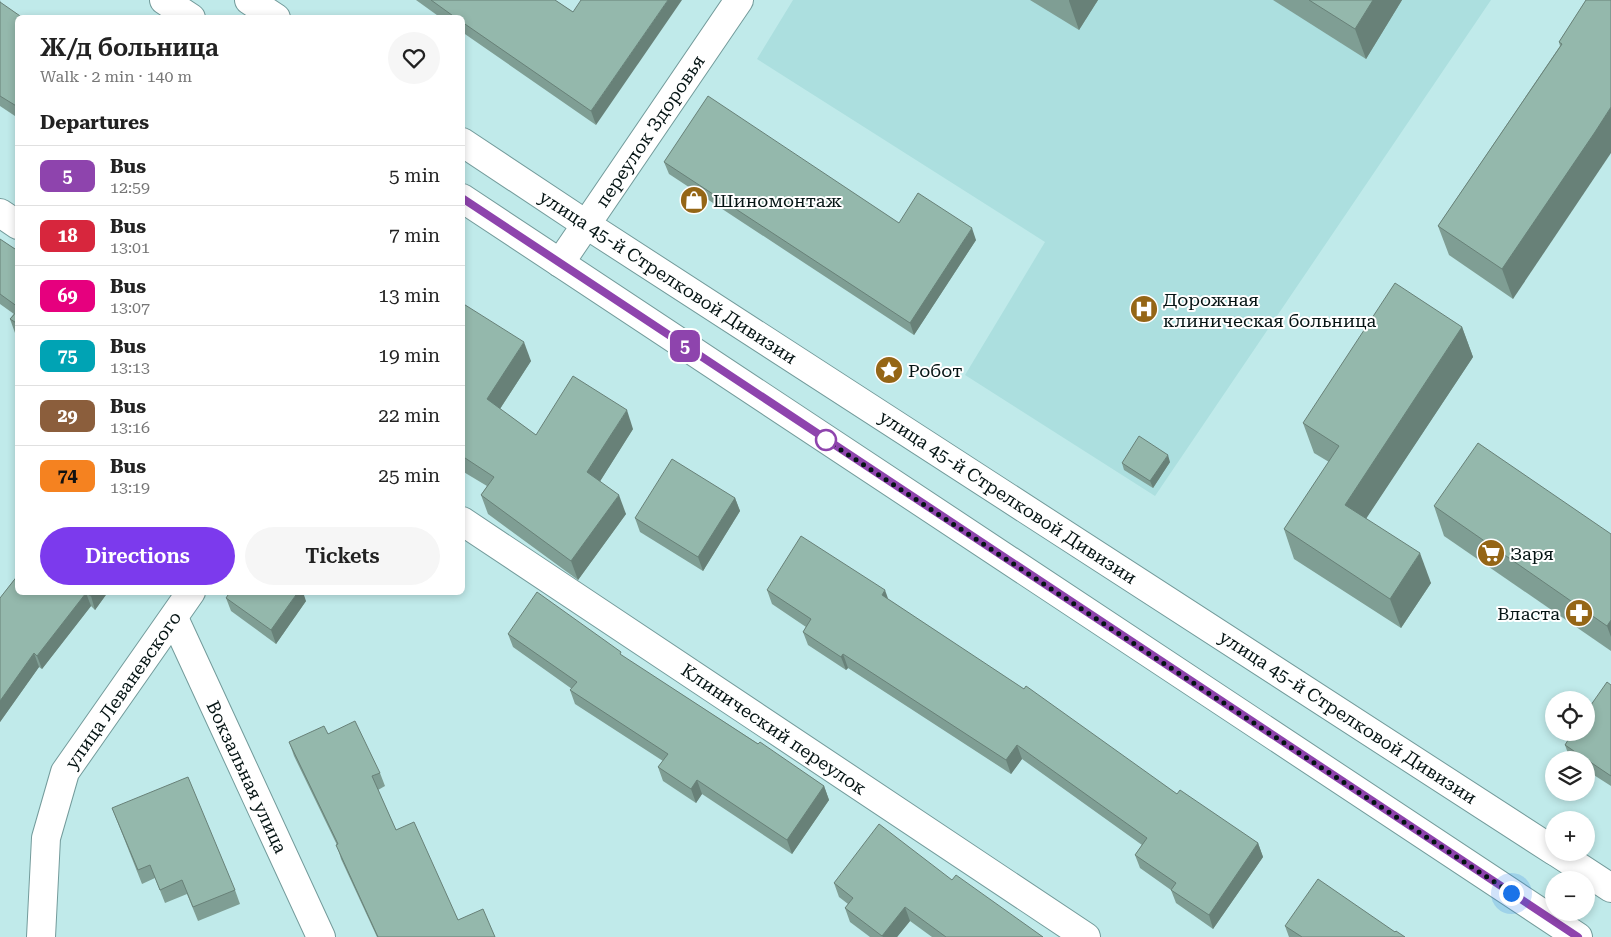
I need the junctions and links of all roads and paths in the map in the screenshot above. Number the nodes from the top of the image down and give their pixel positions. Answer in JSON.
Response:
{"nodes":[{"id":1,"x":164,"y":0,"type":"edge"},
{"id":2,"x":249,"y":0,"type":"edge"},
{"id":3,"x":739,"y":0,"type":"edge"},
{"id":4,"x":186,"y":15,"type":"edge"},
{"id":5,"x":272,"y":15,"type":"edge"},
{"id":6,"x":465,"y":144,"type":"edge"},
{"id":7,"x":465,"y":200,"type":"edge"},
{"id":8,"x":0,"y":213,"type":"edge"},
{"id":9,"x":15,"y":223,"type":"edge"},
{"id":10,"x":587,"y":224,"type":"junction"},
{"id":11,"x":560,"y":263,"type":"junction"},
{"id":12,"x":465,"y":523,"type":"edge"},
{"id":13,"x":190,"y":595,"type":"edge"},
{"id":14,"x":174,"y":618,"type":"junction"},
{"id":15,"x":1545,"y":846,"type":"edge"},
{"id":16,"x":1569,"y":861,"type":"edge"},
{"id":17,"x":1611,"y":888,"type":"edge"},
{"id":18,"x":41,"y":937,"type":"edge"},
{"id":19,"x":320,"y":937,"type":"edge"},
{"id":20,"x":1086,"y":937,"type":"edge"},
{"id":21,"x":1578,"y":937,"type":"edge"}],
"edges":[{"from":1,"to":4,"type":"main road"},
{"from":2,"to":5,"type":"main road"},
{"from":3,"to":10,"type":"main road","name":"переулок Здоровья"},
{"from":6,"to":10,"type":"main road","name":"улица 45-й Стрелковой Дивизии"},
{"from":7,"to":11,"type":"main road"},
{"from":8,"to":9,"type":"main road"},
{"from":10,"to":11,"type":"main road","name":"переулок Здоровья"},
{"from":10,"to":15,"type":"main road","name":"улица 45-й Стрелковой Дивизии"},
{"from":11,"to":21,"type":"main road"},
{"from":12,"to":20,"type":"main road","name":"Клинический переулок"},
{"from":13,"to":14,"type":"main road","name":"улица Леваневского"},
{"from":14,"to":18,"type":"main road","name":"улица Леваневского"},
{"from":14,"to":19,"type":"main road","name":"Вокзальная улица"},
{"from":16,"to":17,"type":"main road","name":"улица 45-й Стрелковой Дивизии"}]}
